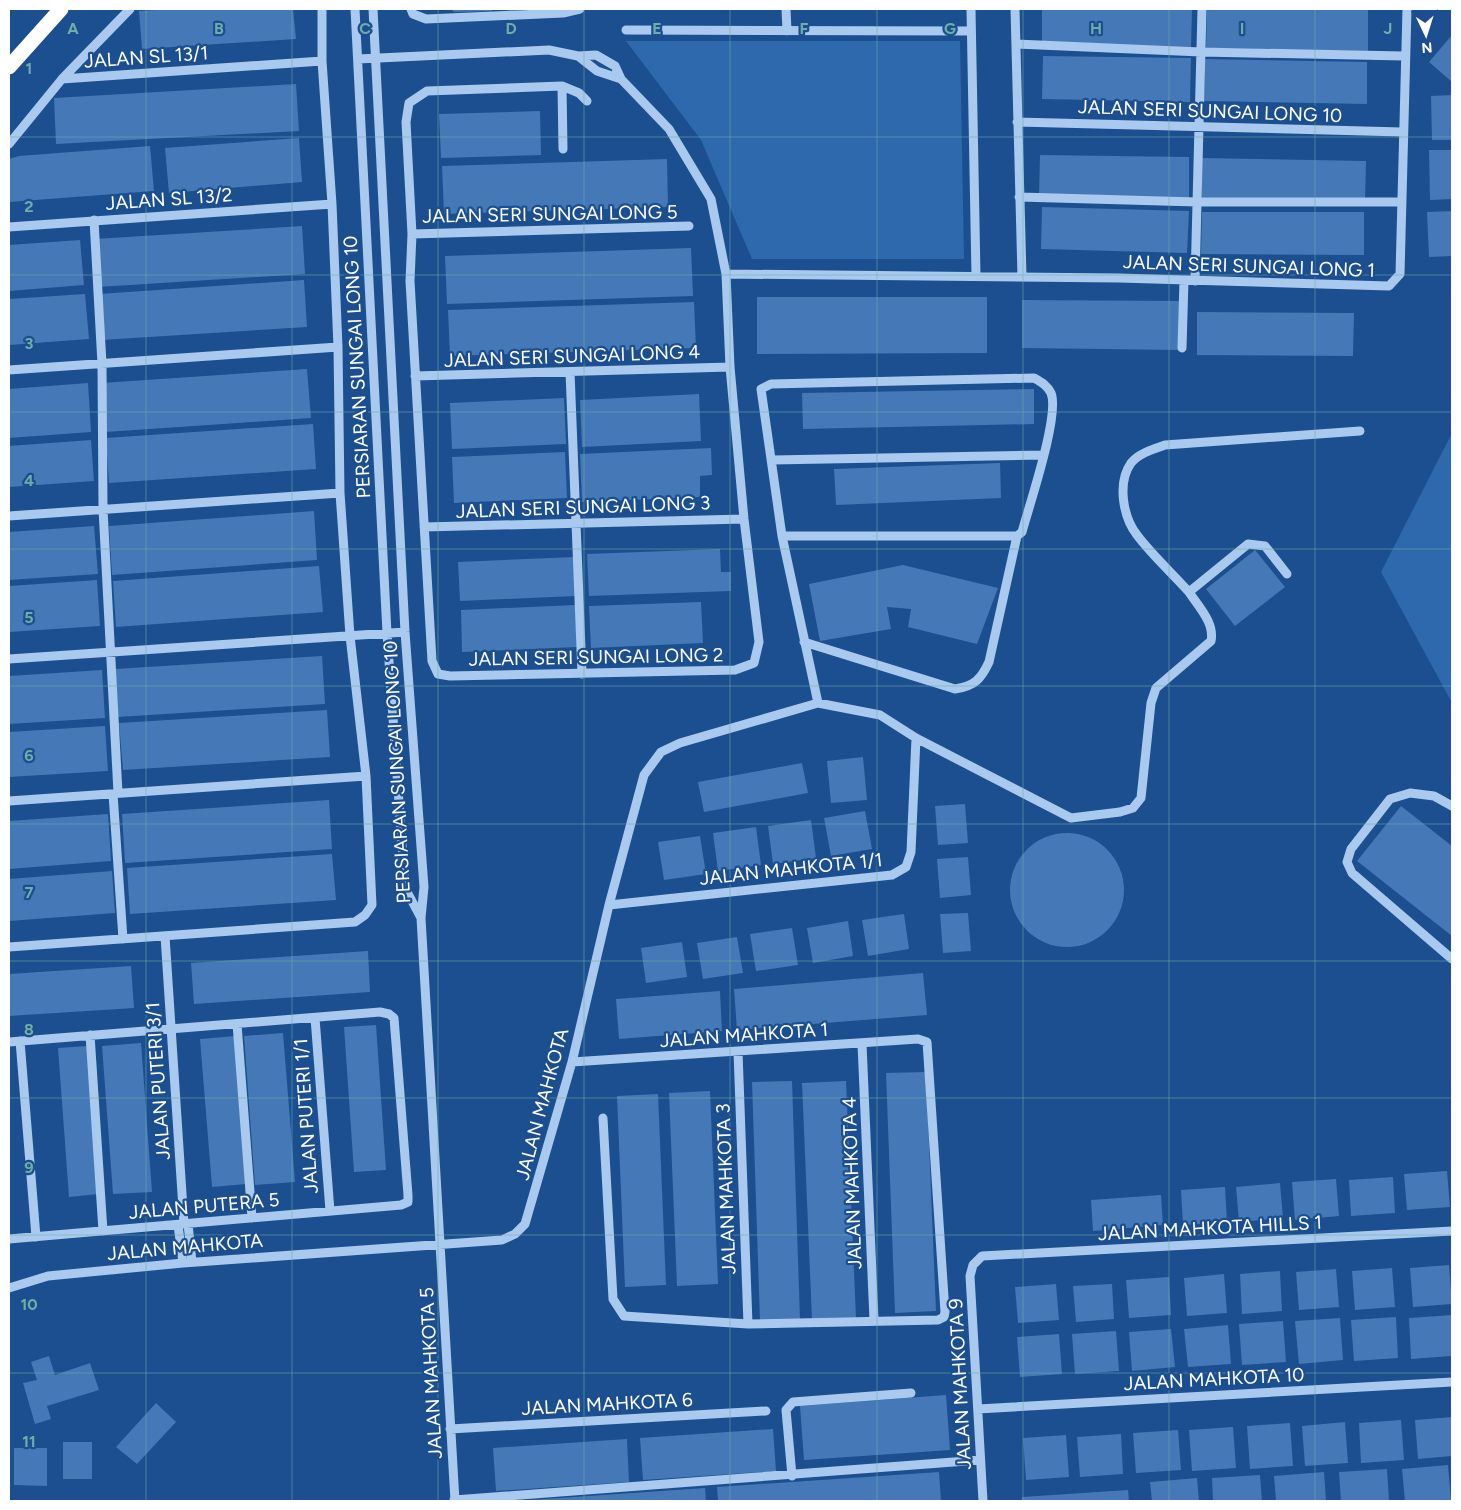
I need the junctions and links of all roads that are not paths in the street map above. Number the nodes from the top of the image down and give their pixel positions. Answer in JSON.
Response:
{"nodes":[{"id":1,"x":61,"y":9,"type":"edge"},
{"id":2,"x":130,"y":9,"type":"edge"},
{"id":3,"x":322,"y":9,"type":"edge"},
{"id":4,"x":355,"y":9,"type":"edge"},
{"id":5,"x":373,"y":9,"type":"edge"},
{"id":6,"x":411,"y":9,"type":"edge"},
{"id":7,"x":580,"y":9,"type":"edge"},
{"id":8,"x":786,"y":9,"type":"edge"},
{"id":9,"x":971,"y":9,"type":"edge"},
{"id":10,"x":1015,"y":9,"type":"edge"},
{"id":11,"x":1202,"y":9,"type":"edge"},
{"id":12,"x":1407,"y":9,"type":"edge"},
{"id":13,"x":626,"y":30,"type":"dead end"},
{"id":14,"x":787,"y":30,"type":"junction"},
{"id":15,"x":971,"y":31,"type":"junction"},
{"id":16,"x":1016,"y":44,"type":"junction"},
{"id":17,"x":1201,"y":52,"type":"junction"},
{"id":18,"x":578,"y":56,"type":"junction"},
{"id":19,"x":1404,"y":56,"type":"junction"},
{"id":20,"x":376,"y":58,"type":"junction"},
{"id":21,"x":358,"y":59,"type":"junction"},
{"id":22,"x":322,"y":61,"type":"junction"},
{"id":23,"x":9,"y":67,"type":"edge"},
{"id":24,"x":62,"y":79,"type":"junction"},
{"id":25,"x":621,"y":79,"type":"junction"},
{"id":26,"x":562,"y":86,"type":"junction"},
{"id":27,"x":587,"y":101,"type":"dead end"},
{"id":28,"x":1017,"y":122,"type":"junction"},
{"id":29,"x":1199,"y":126,"type":"junction"},
{"id":30,"x":1402,"y":132,"type":"junction"},
{"id":31,"x":9,"y":144,"type":"edge"},
{"id":32,"x":563,"y":149,"type":"dead end"},
{"id":33,"x":1019,"y":197,"type":"junction"},
{"id":34,"x":1197,"y":202,"type":"junction"},
{"id":35,"x":1401,"y":202,"type":"junction"},
{"id":36,"x":332,"y":204,"type":"junction"},
{"id":37,"x":94,"y":220,"type":"junction"},
{"id":38,"x":689,"y":226,"type":"dead end"},
{"id":39,"x":9,"y":227,"type":"edge"},
{"id":40,"x":412,"y":234,"type":"junction"},
{"id":41,"x":726,"y":274,"type":"junction"},
{"id":42,"x":976,"y":276,"type":"junction"},
{"id":43,"x":1022,"y":277,"type":"junction"},
{"id":44,"x":1184,"y":280,"type":"junction"},
{"id":45,"x":1195,"y":281,"type":"junction"},
{"id":46,"x":338,"y":347,"type":"junction"},
{"id":47,"x":1182,"y":348,"type":"dead end"},
{"id":48,"x":102,"y":364,"type":"junction"},
{"id":49,"x":730,"y":367,"type":"junction"},
{"id":50,"x":9,"y":370,"type":"edge"},
{"id":51,"x":570,"y":372,"type":"junction"},
{"id":52,"x":415,"y":376,"type":"junction"},
{"id":53,"x":1360,"y":430,"type":"dead end"},
{"id":54,"x":1043,"y":455,"type":"junction"},
{"id":55,"x":772,"y":460,"type":"junction"},
{"id":56,"x":340,"y":493,"type":"junction"},
{"id":57,"x":103,"y":509,"type":"junction"},
{"id":58,"x":9,"y":516,"type":"edge"},
{"id":59,"x":744,"y":519,"type":"junction"},
{"id":60,"x":576,"y":523,"type":"junction"},
{"id":61,"x":424,"y":527,"type":"junction"},
{"id":62,"x":782,"y":536,"type":"junction"},
{"id":63,"x":1017,"y":536,"type":"junction"},
{"id":64,"x":1287,"y":574,"type":"dead end"},
{"id":65,"x":1189,"y":592,"type":"junction"},
{"id":66,"x":405,"y":632,"type":"junction"},
{"id":67,"x":386,"y":633,"type":"junction"},
{"id":68,"x":350,"y":636,"type":"junction"},
{"id":69,"x":804,"y":642,"type":"junction"},
{"id":70,"x":110,"y":652,"type":"junction"},
{"id":71,"x":9,"y":659,"type":"edge"},
{"id":72,"x":582,"y":674,"type":"junction"},
{"id":73,"x":818,"y":703,"type":"junction"},
{"id":74,"x":916,"y":738,"type":"junction"},
{"id":75,"x":366,"y":776,"type":"junction"},
{"id":76,"x":116,"y":794,"type":"junction"},
{"id":77,"x":9,"y":801,"type":"edge"},
{"id":78,"x":1452,"y":806,"type":"edge"},
{"id":79,"x":609,"y":905,"type":"junction"},
{"id":80,"x":421,"y":918,"type":"junction"},
{"id":81,"x":165,"y":936,"type":"junction"},
{"id":82,"x":123,"y":939,"type":"junction"},
{"id":83,"x":9,"y":947,"type":"edge"},
{"id":84,"x":1452,"y":959,"type":"edge"},
{"id":85,"x":315,"y":1018,"type":"junction"},
{"id":86,"x":237,"y":1024,"type":"junction"},
{"id":87,"x":172,"y":1030,"type":"junction"},
{"id":88,"x":90,"y":1035,"type":"junction"},
{"id":89,"x":20,"y":1041,"type":"junction"},
{"id":90,"x":9,"y":1042,"type":"edge"},
{"id":91,"x":862,"y":1044,"type":"junction"},
{"id":92,"x":738,"y":1052,"type":"junction"},
{"id":93,"x":572,"y":1062,"type":"junction"},
{"id":94,"x":603,"y":1118,"type":"dead end"},
{"id":95,"x":330,"y":1212,"type":"junction"},
{"id":96,"x":252,"y":1218,"type":"junction"},
{"id":97,"x":183,"y":1224,"type":"junction"},
{"id":98,"x":103,"y":1231,"type":"junction"},
{"id":99,"x":1452,"y":1231,"type":"edge"},
{"id":100,"x":36,"y":1237,"type":"junction"},
{"id":101,"x":9,"y":1239,"type":"edge"},
{"id":102,"x":439,"y":1243,"type":"junction"},
{"id":103,"x":192,"y":1262,"type":"junction"},
{"id":104,"x":182,"y":1263,"type":"junction"},
{"id":105,"x":973,"y":1265,"type":"joint"},
{"id":106,"x":9,"y":1288,"type":"edge"},
{"id":107,"x":874,"y":1320,"type":"junction"},
{"id":108,"x":748,"y":1324,"type":"junction"},
{"id":109,"x":1452,"y":1382,"type":"edge"},
{"id":110,"x":912,"y":1394,"type":"dead end"},
{"id":111,"x":978,"y":1409,"type":"junction"},
{"id":112,"x":766,"y":1411,"type":"dead end"},
{"id":113,"x":450,"y":1429,"type":"junction"},
{"id":114,"x":980,"y":1460,"type":"junction"},
{"id":115,"x":792,"y":1476,"type":"junction"},
{"id":116,"x":454,"y":1500,"type":"edge"},
{"id":117,"x":982,"y":1501,"type":"edge"}],
"edges":[{"from":1,"to":23,"type":"highway"},
{"from":2,"to":24,"type":"street"},
{"from":3,"to":22,"type":"street"},
{"from":4,"to":21,"type":"street","name":"PERSIARAN SUNGAI LONG 10"},
{"from":5,"to":20,"type":"street","name":"PERSIARAN SUNGAI LONG 10"},
{"from":6,"to":7,"type":"street"},
{"from":8,"to":14,"type":"street"},
{"from":9,"to":15,"type":"street"},
{"from":10,"to":16,"type":"street"},
{"from":11,"to":17,"type":"street"},
{"from":12,"to":19,"type":"street","name":"JALAN SERI SUNGAI LONG 1"},
{"from":13,"to":14,"type":"street"},
{"from":14,"to":15,"type":"street"},
{"from":15,"to":42,"type":"street"},
{"from":16,"to":17,"type":"street"},
{"from":16,"to":28,"type":"street"},
{"from":17,"to":19,"type":"street"},
{"from":17,"to":29,"type":"street"},
{"from":18,"to":20,"type":"street"},
{"from":18,"to":25,"type":"street"},
{"from":18,"to":25,"type":"street"},
{"from":19,"to":30,"type":"street","name":"JALAN SERI SUNGAI LONG 1"},
{"from":20,"to":21,"type":"street"},
{"from":20,"to":66,"type":"street","name":"PERSIARAN SUNGAI LONG 10"},
{"from":21,"to":67,"type":"street","name":"PERSIARAN SUNGAI LONG 10"},
{"from":22,"to":24,"type":"street","name":"JALAN SL 13/1"},
{"from":22,"to":36,"type":"street"},
{"from":24,"to":31,"type":"street"},
{"from":25,"to":41,"type":"street"},
{"from":26,"to":27,"type":"street"},
{"from":26,"to":32,"type":"street"},
{"from":26,"to":40,"type":"street"},
{"from":28,"to":29,"type":"street","name":"JALAN SERI SUNGAI LONG 10"},
{"from":28,"to":33,"type":"street"},
{"from":29,"to":30,"type":"street","name":"JALAN SERI SUNGAI LONG 10"},
{"from":29,"to":34,"type":"street"},
{"from":30,"to":35,"type":"street","name":"JALAN SERI SUNGAI LONG 1"},
{"from":33,"to":34,"type":"street"},
{"from":33,"to":43,"type":"street"},
{"from":34,"to":35,"type":"street"},
{"from":34,"to":45,"type":"street"},
{"from":35,"to":45,"type":"street","name":"JALAN SERI SUNGAI LONG 1"},
{"from":36,"to":37,"type":"street","name":"JALAN SL 13/2"},
{"from":36,"to":46,"type":"street"},
{"from":37,"to":39,"type":"street","name":"JALAN SL 13/2"},
{"from":37,"to":48,"type":"street"},
{"from":38,"to":40,"type":"street","name":"JALAN SERI SUNGAI LONG 5"},
{"from":40,"to":52,"type":"street"},
{"from":41,"to":42,"type":"street","name":"JALAN SERI SUNGAI LONG 1"},
{"from":41,"to":49,"type":"street"},
{"from":42,"to":43,"type":"street","name":"JALAN SERI SUNGAI LONG 1"},
{"from":43,"to":44,"type":"street","name":"JALAN SERI SUNGAI LONG 1"},
{"from":44,"to":45,"type":"street","name":"JALAN SERI SUNGAI LONG 1"},
{"from":44,"to":47,"type":"street"},
{"from":46,"to":48,"type":"street"},
{"from":46,"to":56,"type":"street"},
{"from":48,"to":50,"type":"street"},
{"from":48,"to":57,"type":"street"},
{"from":49,"to":51,"type":"street","name":"JALAN SERI SUNGAI LONG 4"},
{"from":49,"to":59,"type":"street"},
{"from":51,"to":52,"type":"street","name":"JALAN SERI SUNGAI LONG 4"},
{"from":51,"to":60,"type":"street"},
{"from":52,"to":61,"type":"street"},
{"from":53,"to":65,"type":"street"},
{"from":54,"to":55,"type":"street"},
{"from":54,"to":55,"type":"street"},
{"from":54,"to":63,"type":"street"},
{"from":55,"to":62,"type":"street"},
{"from":56,"to":57,"type":"street"},
{"from":56,"to":68,"type":"street"},
{"from":57,"to":58,"type":"street"},
{"from":57,"to":70,"type":"street"},
{"from":59,"to":60,"type":"street","name":"JALAN SERI SUNGAI LONG 3"},
{"from":59,"to":72,"type":"street","name":"JALAN SERI SUNGAI LONG 2"},
{"from":60,"to":61,"type":"street","name":"JALAN SERI SUNGAI LONG 3"},
{"from":60,"to":72,"type":"street"},
{"from":61,"to":72,"type":"street","name":"JALAN SERI SUNGAI LONG 2"},
{"from":62,"to":63,"type":"street"},
{"from":62,"to":69,"type":"street"},
{"from":63,"to":69,"type":"street"},
{"from":64,"to":65,"type":"street"},
{"from":65,"to":74,"type":"street","name":"JALAN MAHKOTA"},
{"from":66,"to":67,"type":"street"},
{"from":66,"to":80,"type":"street","name":"PERSIARAN SUNGAI LONG 10"},
{"from":67,"to":68,"type":"street"},
{"from":67,"to":80,"type":"street","name":"PERSIARAN SUNGAI LONG 10"},
{"from":68,"to":70,"type":"street"},
{"from":68,"to":75,"type":"street"},
{"from":69,"to":73,"type":"street"},
{"from":70,"to":71,"type":"street"},
{"from":70,"to":76,"type":"street"},
{"from":73,"to":74,"type":"street","name":"JALAN MAHKOTA"},
{"from":73,"to":79,"type":"street","name":"JALAN MAHKOTA"},
{"from":74,"to":79,"type":"street","name":"JALAN MAHKOTA 1/1"},
{"from":75,"to":76,"type":"street"},
{"from":75,"to":81,"type":"street"},
{"from":76,"to":77,"type":"street"},
{"from":76,"to":82,"type":"street"},
{"from":78,"to":84,"type":"street"},
{"from":79,"to":93,"type":"street","name":"JALAN MAHKOTA"},
{"from":80,"to":102,"type":"street","name":"JALAN MAHKOTA 5"},
{"from":81,"to":82,"type":"street"},
{"from":81,"to":87,"type":"street","name":"JALAN PUTERI 3/1"},
{"from":82,"to":83,"type":"street"},
{"from":85,"to":86,"type":"street"},
{"from":85,"to":95,"type":"street","name":"JALAN PUTERI 1/1"},
{"from":85,"to":95,"type":"street","name":"JALAN PUTERA 5"},
{"from":86,"to":87,"type":"street"},
{"from":86,"to":96,"type":"street"},
{"from":87,"to":88,"type":"street"},
{"from":87,"to":97,"type":"street","name":"JALAN PUTERI 3/1"},
{"from":88,"to":89,"type":"street"},
{"from":88,"to":98,"type":"street"},
{"from":89,"to":90,"type":"street"},
{"from":89,"to":100,"type":"street"},
{"from":91,"to":92,"type":"street","name":"JALAN MAHKOTA 1"},
{"from":91,"to":107,"type":"street","name":"JALAN MAHKOTA 4"},
{"from":91,"to":107,"type":"street","name":"JALAN MAHKOTA 1"},
{"from":92,"to":93,"type":"street","name":"JALAN MAHKOTA 1"},
{"from":92,"to":108,"type":"street","name":"JALAN MAHKOTA 3"},
{"from":93,"to":102,"type":"street","name":"JALAN MAHKOTA"},
{"from":94,"to":108,"type":"street"},
{"from":95,"to":96,"type":"street","name":"JALAN PUTERA 5"},
{"from":96,"to":97,"type":"street","name":"JALAN PUTERA 5"},
{"from":97,"to":98,"type":"street","name":"JALAN PUTERA 5"},
{"from":97,"to":103,"type":"street","name":"JALAN PUTERI 3/1"},
{"from":97,"to":104,"type":"street","name":"JALAN PUTERI 3/1"},
{"from":98,"to":100,"type":"street","name":"JALAN PUTERA 5"},
{"from":99,"to":105,"type":"street","name":"JALAN MAHKOTA HILLS 1"},
{"from":100,"to":101,"type":"street","name":"JALAN PUTERA 5"},
{"from":102,"to":103,"type":"street","name":"JALAN MAHKOTA"},
{"from":102,"to":113,"type":"street","name":"JALAN MAHKOTA 5"},
{"from":103,"to":104,"type":"street","name":"JALAN MAHKOTA"},
{"from":104,"to":106,"type":"street","name":"JALAN MAHKOTA"},
{"from":105,"to":111,"type":"street","name":"JALAN MAHKOTA 9"},
{"from":107,"to":108,"type":"street"},
{"from":109,"to":111,"type":"street","name":"JALAN MAHKOTA 10"},
{"from":110,"to":115,"type":"street"},
{"from":111,"to":114,"type":"street","name":"JALAN MAHKOTA 9"},
{"from":112,"to":113,"type":"street","name":"JALAN MAHKOTA 6"},
{"from":113,"to":116,"type":"street","name":"JALAN MAHKOTA 5"},
{"from":114,"to":115,"type":"street"},
{"from":114,"to":117,"type":"street","name":"JALAN MAHKOTA 9"},
{"from":115,"to":116,"type":"street"}]}
